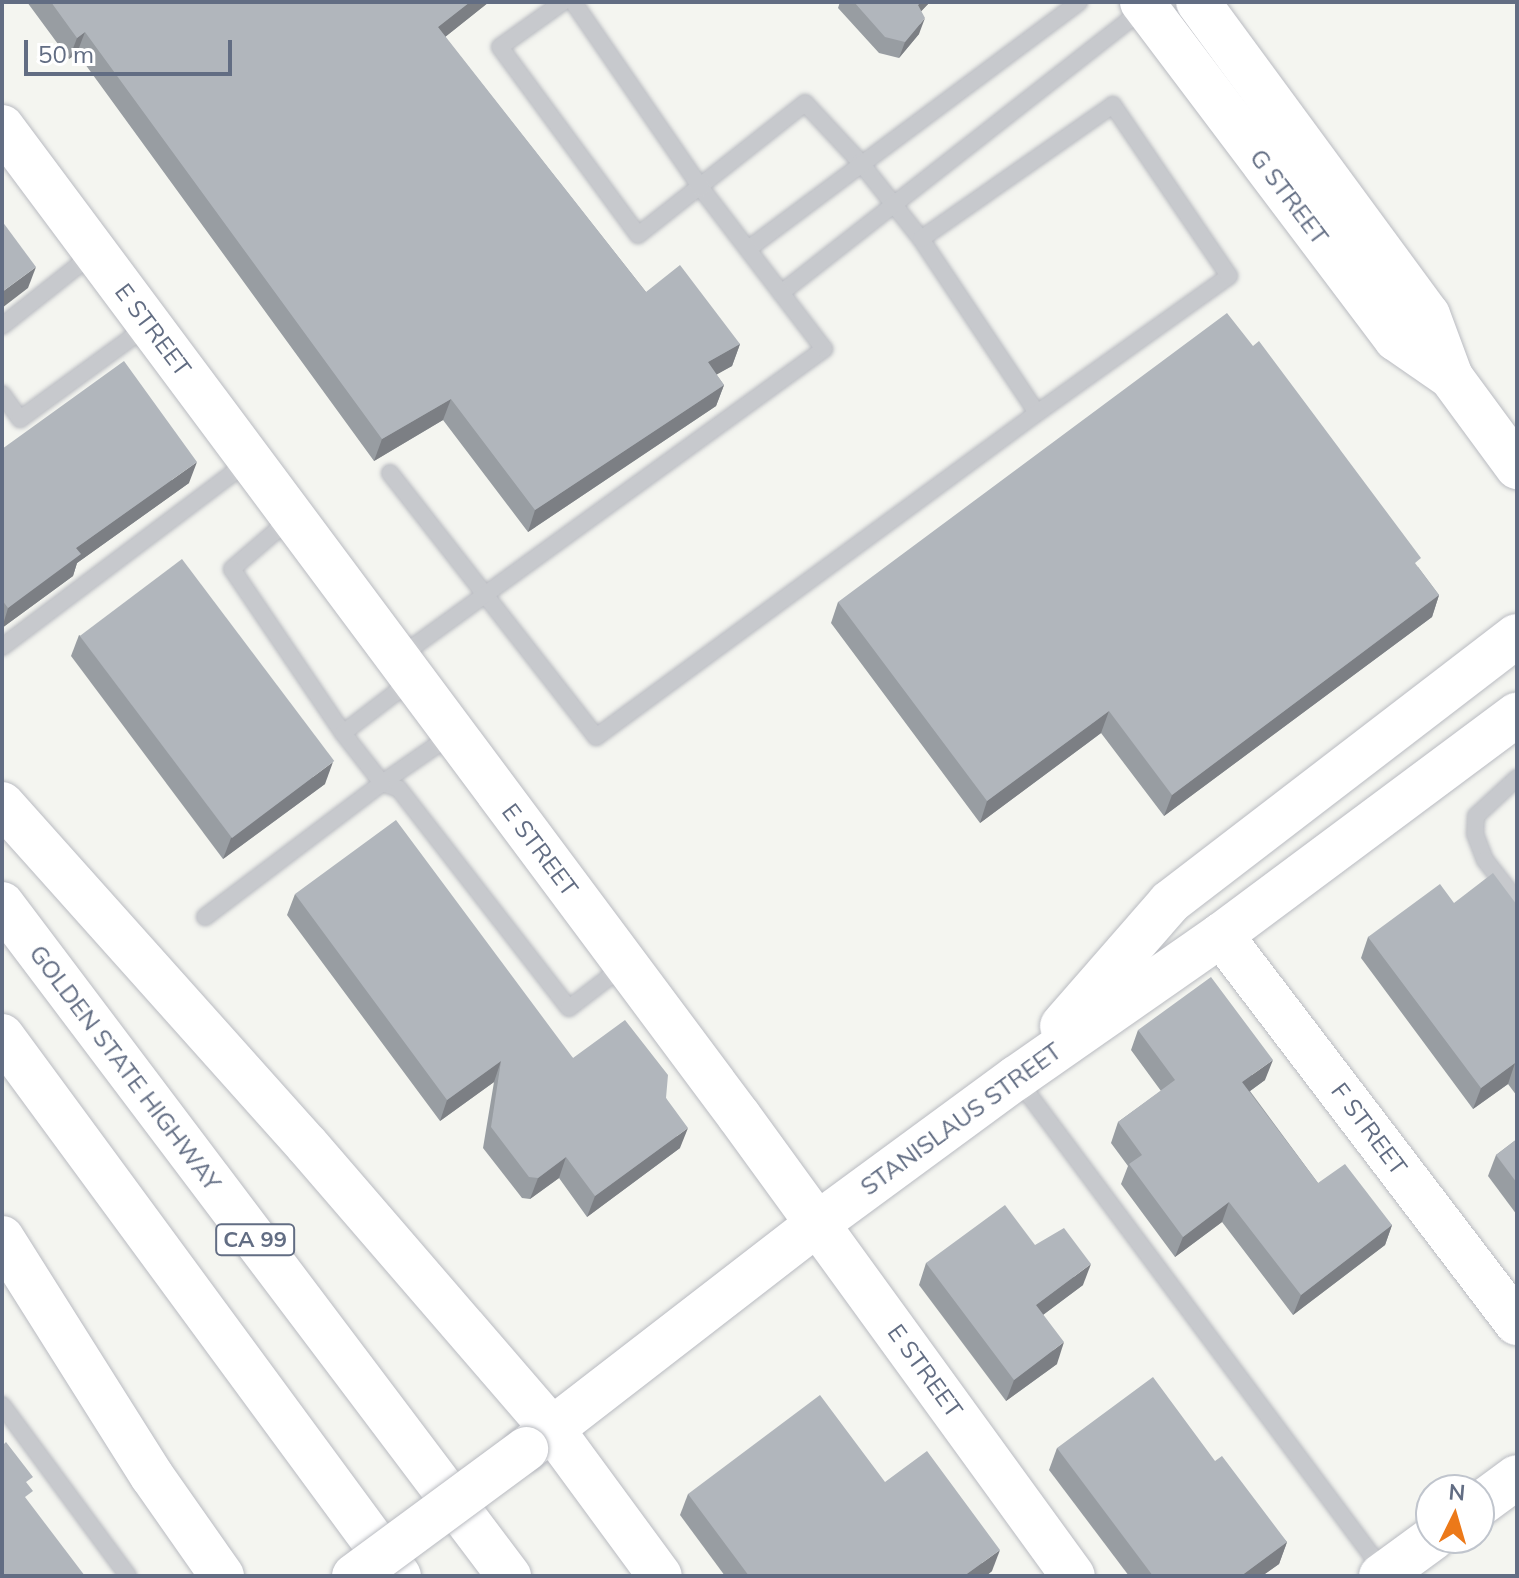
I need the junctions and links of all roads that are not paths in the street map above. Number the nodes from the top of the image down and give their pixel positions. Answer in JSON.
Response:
{"nodes":[{"id":1,"x":563,"y":2,"type":"edge"},
{"id":2,"x":573,"y":2,"type":"edge"},
{"id":3,"x":1079,"y":2,"type":"edge"},
{"id":4,"x":1198,"y":2,"type":"edge"},
{"id":5,"x":1144,"y":5,"type":"edge"},
{"id":6,"x":6,"y":143,"type":"edge"},
{"id":7,"x":860,"y":162,"type":"junction"},
{"id":8,"x":701,"y":188,"type":"junction"},
{"id":9,"x":893,"y":206,"type":"junction"},
{"id":10,"x":921,"y":239,"type":"junction"},
{"id":11,"x":748,"y":249,"type":"junction"},
{"id":12,"x":95,"y":252,"type":"junction"},
{"id":13,"x":781,"y":293,"type":"junction"},
{"id":14,"x":149,"y":325,"type":"junction"},
{"id":15,"x":2,"y":326,"type":"edge"},
{"id":16,"x":1451,"y":377,"type":"junction"},
{"id":17,"x":2,"y":394,"type":"edge"},
{"id":18,"x":1037,"y":413,"type":"junction"},
{"id":19,"x":250,"y":460,"type":"junction"},
{"id":20,"x":1517,"y":467,"type":"edge"},
{"id":21,"x":390,"y":473,"type":"dead end"},
{"id":22,"x":292,"y":517,"type":"junction"},
{"id":23,"x":486,"y":593,"type":"junction"},
{"id":24,"x":1517,"y":636,"type":"edge"},
{"id":25,"x":2,"y":647,"type":"edge"},
{"id":26,"x":405,"y":669,"type":"junction"},
{"id":27,"x":1511,"y":719,"type":"edge"},
{"id":28,"x":343,"y":733,"type":"junction"},
{"id":29,"x":454,"y":734,"type":"junction"},
{"id":30,"x":1517,"y":778,"type":"edge"},
{"id":31,"x":382,"y":783,"type":"junction"},
{"id":32,"x":2,"y":804,"type":"edge"},
{"id":33,"x":1517,"y":901,"type":"edge"},
{"id":34,"x":2,"y":904,"type":"edge"},
{"id":35,"x":205,"y":917,"type":"dead end"},
{"id":36,"x":1221,"y":935,"type":"junction"},
{"id":37,"x":626,"y":965,"type":"junction"},
{"id":38,"x":2,"y":1036,"type":"edge"},
{"id":39,"x":1016,"y":1078,"type":"junction"},
{"id":40,"x":817,"y":1224,"type":"junction"},
{"id":41,"x":2,"y":1238,"type":"edge"},
{"id":42,"x":1517,"y":1323,"type":"edge"},
{"id":43,"x":2,"y":1405,"type":"edge"},
{"id":44,"x":539,"y":1439,"type":"junction"},
{"id":45,"x":1517,"y":1477,"type":"edge"},
{"id":46,"x":1495,"y":1493,"type":"edge"},
{"id":47,"x":1415,"y":1551,"type":"edge"},
{"id":48,"x":1383,"y":1575,"type":"edge"},
{"id":49,"x":128,"y":1576,"type":"edge"},
{"id":50,"x":222,"y":1576,"type":"edge"},
{"id":51,"x":354,"y":1576,"type":"edge"},
{"id":52,"x":399,"y":1576,"type":"edge"},
{"id":53,"x":509,"y":1576,"type":"edge"},
{"id":54,"x":660,"y":1576,"type":"edge"},
{"id":55,"x":1073,"y":1576,"type":"edge"}],
"edges":[{"from":1,"to":8,"type":"lane"},
{"from":2,"to":8,"type":"lane"},
{"from":3,"to":7,"type":"lane"},
{"from":4,"to":16,"type":"main road","name":"G STREET"},
{"from":5,"to":9,"type":"lane"},
{"from":5,"to":16,"type":"main road","name":"G STREET"},
{"from":6,"to":12,"type":"main road","name":"E STREET"},
{"from":7,"to":8,"type":"lane"},
{"from":7,"to":9,"type":"lane"},
{"from":7,"to":11,"type":"lane"},
{"from":8,"to":11,"type":"lane"},
{"from":9,"to":10,"type":"lane"},
{"from":9,"to":13,"type":"lane"},
{"from":10,"to":18,"type":"lane"},
{"from":10,"to":18,"type":"lane"},
{"from":11,"to":13,"type":"lane"},
{"from":12,"to":14,"type":"main road","name":"E STREET"},
{"from":12,"to":15,"type":"lane"},
{"from":13,"to":23,"type":"lane"},
{"from":14,"to":17,"type":"lane"},
{"from":14,"to":19,"type":"main road","name":"E STREET"},
{"from":16,"to":20,"type":"main road","name":"G STREET"},
{"from":18,"to":23,"type":"lane"},
{"from":19,"to":22,"type":"main road","name":"E STREET"},
{"from":19,"to":25,"type":"lane"},
{"from":21,"to":23,"type":"lane"},
{"from":22,"to":26,"type":"main road","name":"E STREET"},
{"from":22,"to":28,"type":"lane"},
{"from":23,"to":26,"type":"lane"},
{"from":24,"to":39,"type":"main road"},
{"from":26,"to":28,"type":"lane"},
{"from":26,"to":29,"type":"main road","name":"E STREET"},
{"from":27,"to":36,"type":"main road","name":"STANISLAUS STREET"},
{"from":28,"to":31,"type":"lane"},
{"from":29,"to":31,"type":"lane"},
{"from":29,"to":37,"type":"main road","name":"E STREET"},
{"from":30,"to":33,"type":"lane"},
{"from":31,"to":35,"type":"lane"},
{"from":31,"to":37,"type":"lane"},
{"from":32,"to":44,"type":"main road"},
{"from":34,"to":53,"type":"main road","name":"GOLDEN STATE HIGHWAY","number":"CA 99"},
{"from":36,"to":39,"type":"main road","name":"STANISLAUS STREET"},
{"from":36,"to":42,"type":"main road","name":"F STREET"},
{"from":37,"to":40,"type":"main road","name":"E STREET"},
{"from":38,"to":52,"type":"main road"},
{"from":39,"to":40,"type":"main road","name":"STANISLAUS STREET"},
{"from":39,"to":48,"type":"lane"},
{"from":40,"to":44,"type":"main road","name":"STANISLAUS STREET"},
{"from":40,"to":55,"type":"main road","name":"E STREET"},
{"from":41,"to":50,"type":"main road"},
{"from":43,"to":49,"type":"lane"},
{"from":44,"to":51,"type":"main road","name":"STANISLAUS STREET","bridge":true},
{"from":44,"to":54,"type":"main road"},
{"from":45,"to":46,"type":"main road"},
{"from":47,"to":48,"type":"main road"}]}
